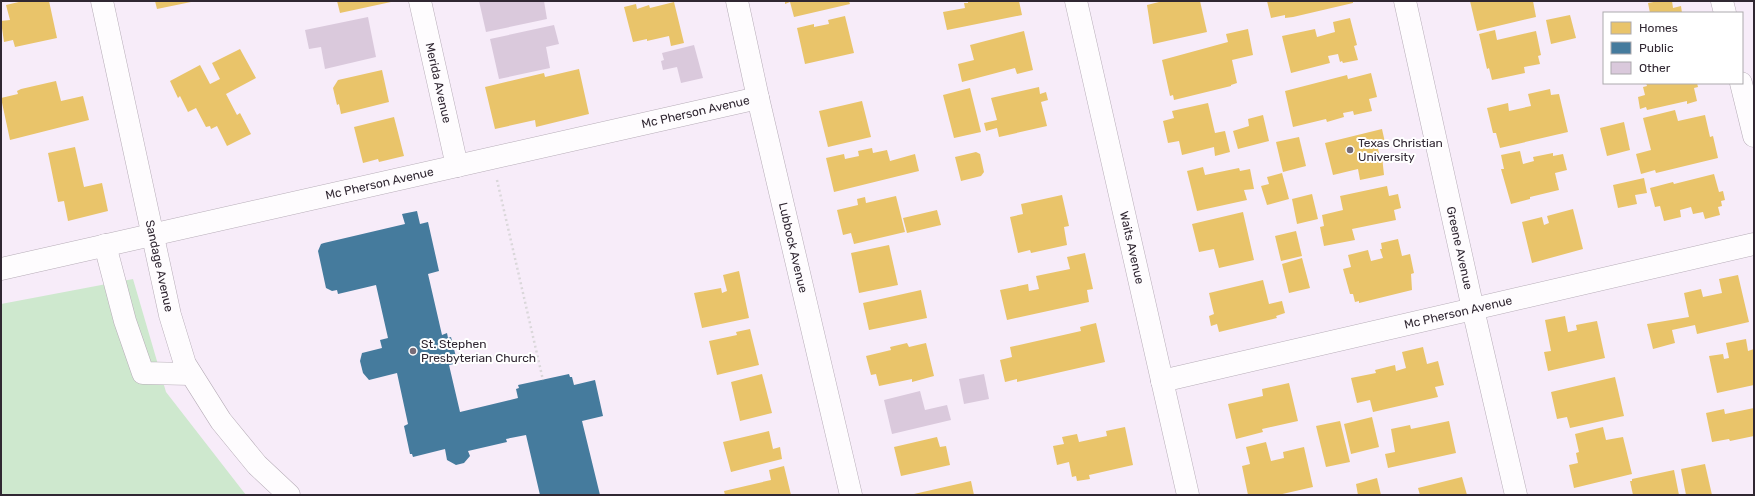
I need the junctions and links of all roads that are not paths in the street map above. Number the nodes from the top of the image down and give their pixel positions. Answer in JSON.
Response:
{"nodes":[{"id":1,"x":102,"y":1,"type":"edge"},
{"id":2,"x":420,"y":1,"type":"edge"},
{"id":3,"x":737,"y":1,"type":"edge"},
{"id":4,"x":1076,"y":1,"type":"edge"},
{"id":5,"x":1405,"y":1,"type":"edge"},
{"id":6,"x":1722,"y":1,"type":"edge"},
{"id":7,"x":1725,"y":12,"type":"edge"},
{"id":8,"x":1742,"y":84,"type":"edge"},
{"id":9,"x":758,"y":98,"type":"junction"},
{"id":10,"x":1754,"y":136,"type":"edge"},
{"id":11,"x":457,"y":166,"type":"junction"},
{"id":12,"x":152,"y":234,"type":"junction"},
{"id":13,"x":1754,"y":244,"type":"edge"},
{"id":14,"x":104,"y":245,"type":"junction"},
{"id":15,"x":1,"y":269,"type":"edge"},
{"id":16,"x":1473,"y":309,"type":"junction"},
{"id":17,"x":190,"y":374,"type":"junction"},
{"id":18,"x":1162,"y":381,"type":"junction"},
{"id":19,"x":290,"y":495,"type":"edge"},
{"id":20,"x":851,"y":495,"type":"edge"},
{"id":21,"x":1188,"y":495,"type":"edge"},
{"id":22,"x":1516,"y":495,"type":"edge"}],
"edges":[{"from":1,"to":12,"type":"street","name":"Sandage Avenue"},
{"from":2,"to":11,"type":"street","name":"Merida Avenue"},
{"from":3,"to":9,"type":"street","name":"Lubbock Avenue"},
{"from":4,"to":18,"type":"street","name":"Waits Avenue"},
{"from":5,"to":16,"type":"street","name":"Greene Avenue"},
{"from":6,"to":7,"type":"street"},
{"from":8,"to":10,"type":"street"},
{"from":9,"to":11,"type":"street","name":"Mc Pherson Avenue"},
{"from":9,"to":20,"type":"street","name":"Lubbock Avenue"},
{"from":11,"to":12,"type":"street","name":"Mc Pherson Avenue"},
{"from":12,"to":14,"type":"street","name":"Mc Pherson Avenue"},
{"from":12,"to":17,"type":"street","name":"Sandage Avenue"},
{"from":13,"to":16,"type":"street","name":"Mc Pherson Avenue"},
{"from":14,"to":15,"type":"street","name":"Mc Pherson Avenue"},
{"from":14,"to":17,"type":"street"},
{"from":16,"to":18,"type":"street","name":"Mc Pherson Avenue"},
{"from":16,"to":22,"type":"street","name":"Greene Avenue"},
{"from":17,"to":19,"type":"street","name":"Sandage Avenue"},
{"from":18,"to":21,"type":"street","name":"Waits Avenue"}]}
